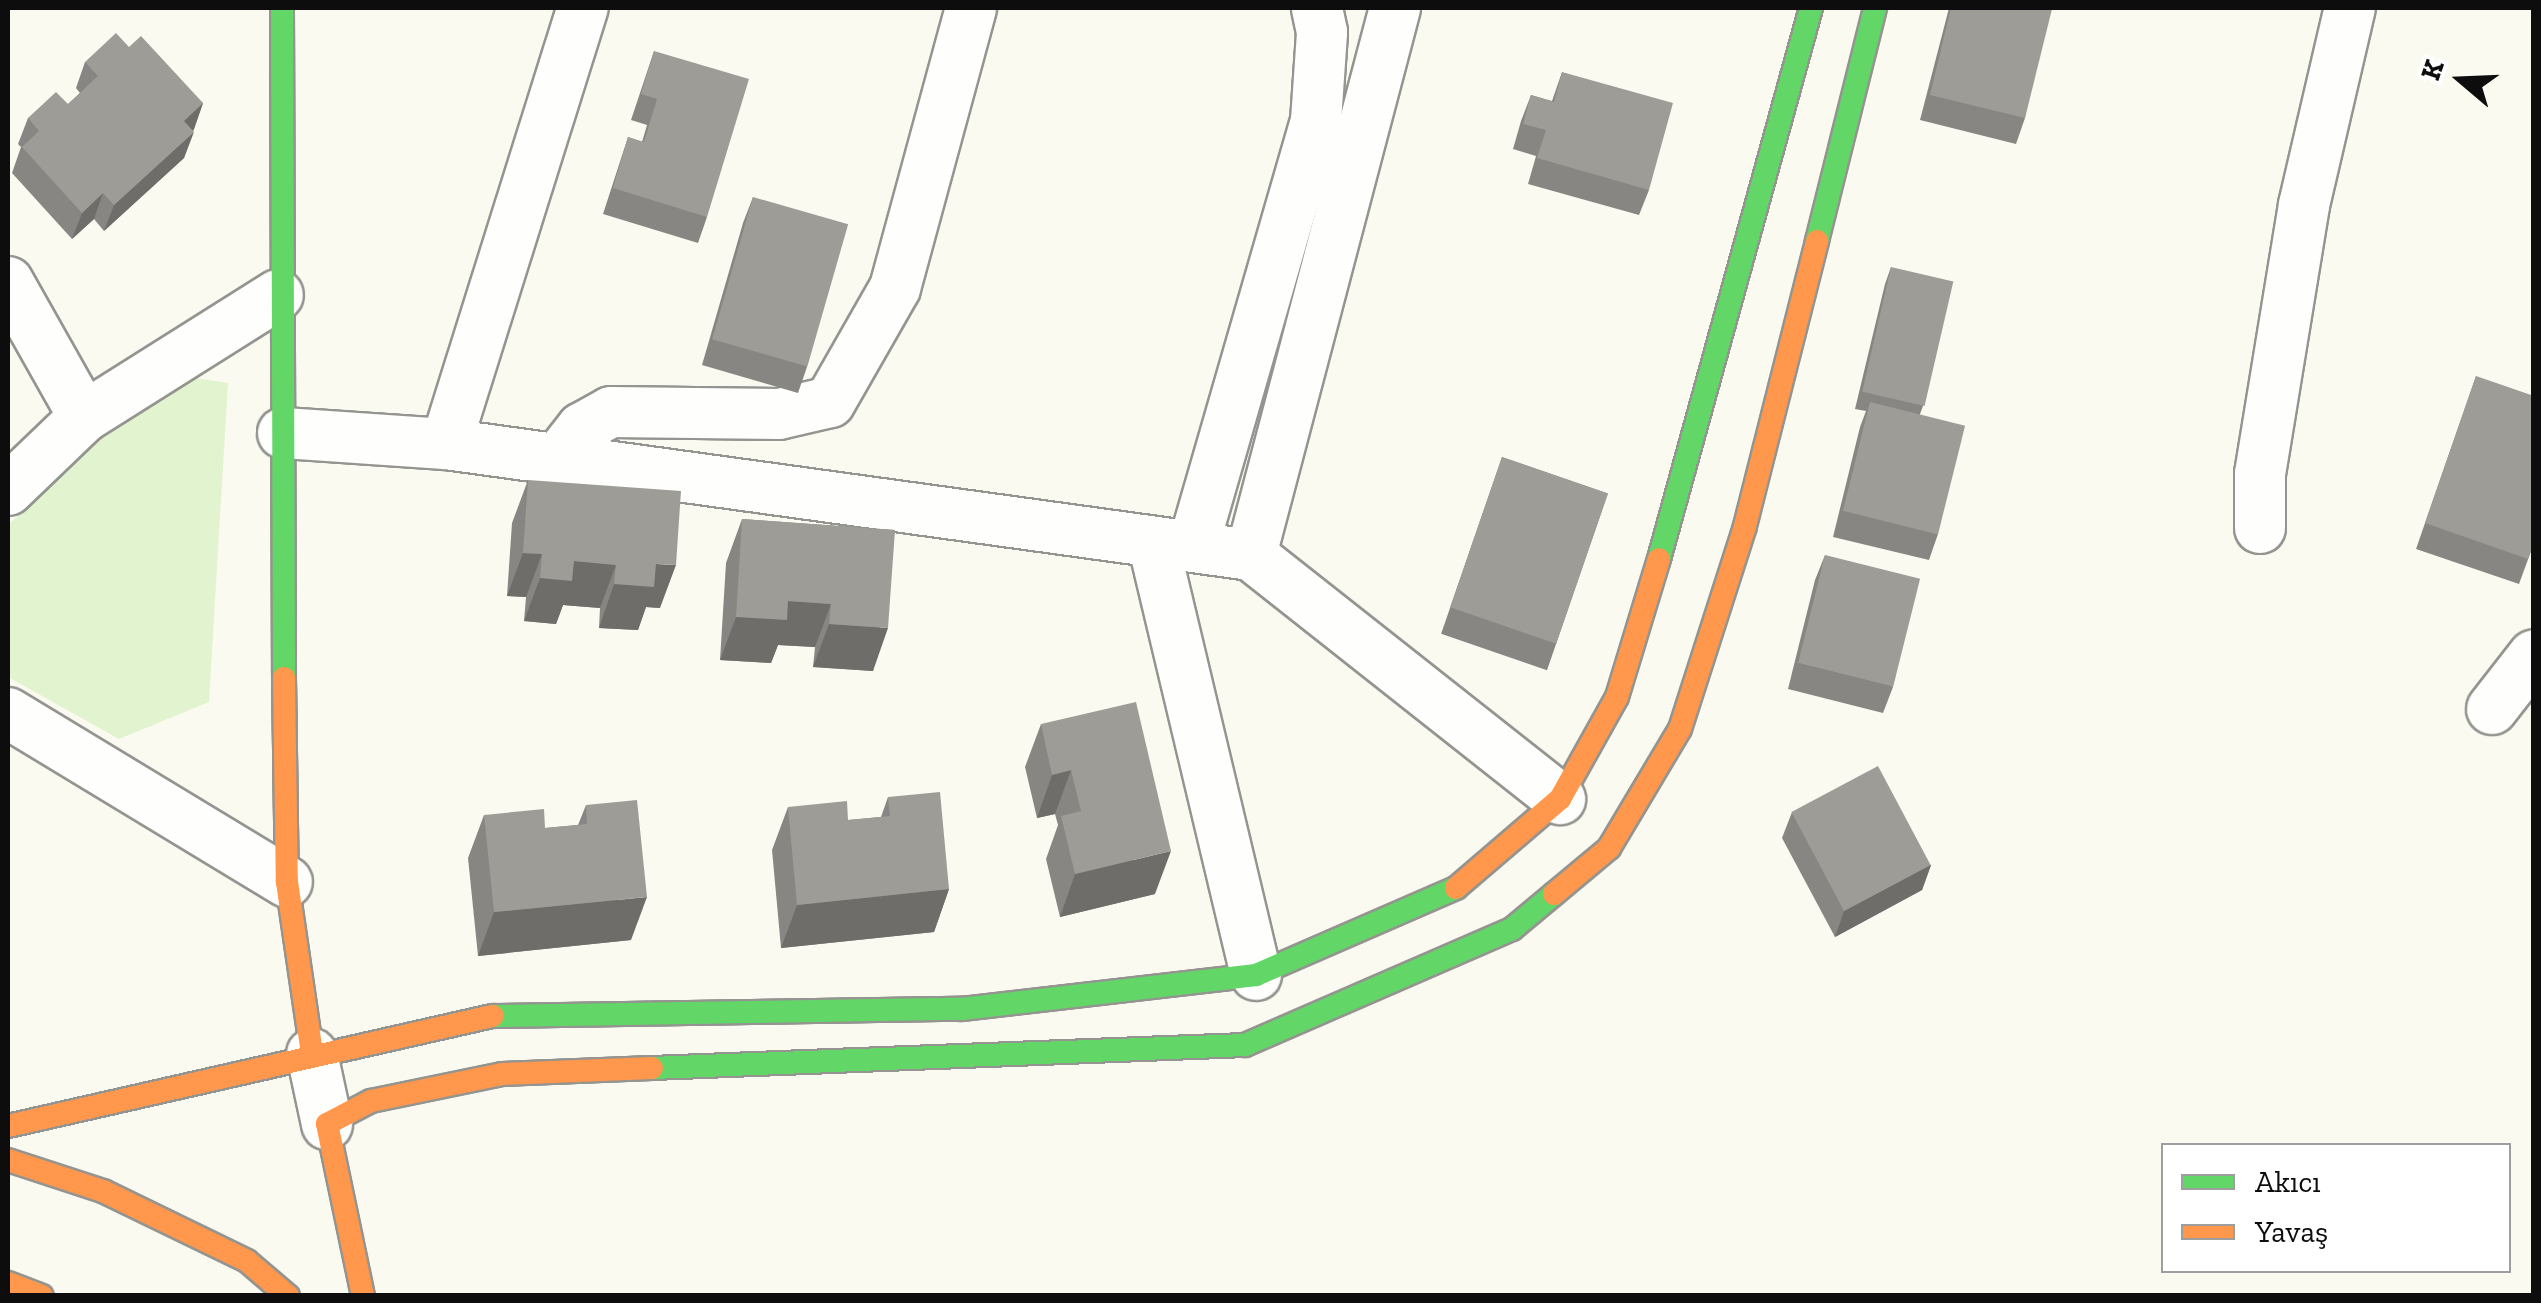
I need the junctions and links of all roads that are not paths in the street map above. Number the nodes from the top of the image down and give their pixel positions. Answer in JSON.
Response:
{"nodes":[{"id":1,"x":282,"y":8,"type":"edge"},
{"id":2,"x":583,"y":8,"type":"edge"},
{"id":3,"x":971,"y":8,"type":"edge"},
{"id":4,"x":1317,"y":8,"type":"edge"},
{"id":5,"x":1396,"y":8,"type":"edge"},
{"id":6,"x":1811,"y":8,"type":"edge"},
{"id":7,"x":1875,"y":8,"type":"edge"},
{"id":8,"x":2350,"y":8,"type":"edge"},
{"id":9,"x":8,"y":282,"type":"edge"},
{"id":10,"x":278,"y":295,"type":"junction"},
{"id":11,"x":84,"y":416,"type":"junction"},
{"id":12,"x":283,"y":433,"type":"junction"},
{"id":13,"x":446,"y":444,"type":"junction"},
{"id":14,"x":557,"y":460,"type":"junction"},
{"id":15,"x":8,"y":490,"type":"edge"},
{"id":16,"x":2260,"y":528,"type":"dead end"},
{"id":17,"x":1174,"y":544,"type":"junction"},
{"id":18,"x":1251,"y":555,"type":"junction"},
{"id":19,"x":2534,"y":656,"type":"edge"},
{"id":20,"x":2492,"y":709,"type":"dead end"},
{"id":21,"x":8,"y":713,"type":"edge"},
{"id":22,"x":1560,"y":799,"type":"junction"},
{"id":23,"x":286,"y":882,"type":"junction"},
{"id":24,"x":1256,"y":975,"type":"junction"},
{"id":25,"x":312,"y":1054,"type":"junction"},
{"id":26,"x":328,"y":1124,"type":"junction"},
{"id":27,"x":8,"y":1126,"type":"edge"},
{"id":28,"x":8,"y":1160,"type":"edge"},
{"id":29,"x":288,"y":1296,"type":"edge"},
{"id":30,"x":363,"y":1296,"type":"edge"}],
"edges":[{"from":1,"to":10,"type":"street"},
{"from":2,"to":13,"type":"street"},
{"from":3,"to":14,"type":"street"},
{"from":4,"to":17,"type":"street"},
{"from":5,"to":18,"type":"street"},
{"from":6,"to":22,"type":"street"},
{"from":7,"to":26,"type":"street"},
{"from":8,"to":16,"type":"street"},
{"from":9,"to":11,"type":"street"},
{"from":10,"to":11,"type":"street"},
{"from":10,"to":12,"type":"street"},
{"from":11,"to":15,"type":"street"},
{"from":12,"to":13,"type":"street"},
{"from":12,"to":23,"type":"street"},
{"from":13,"to":14,"type":"street"},
{"from":14,"to":17,"type":"street"},
{"from":17,"to":18,"type":"street"},
{"from":17,"to":24,"type":"street"},
{"from":18,"to":22,"type":"street"},
{"from":19,"to":20,"type":"street"},
{"from":21,"to":23,"type":"street"},
{"from":22,"to":24,"type":"street"},
{"from":23,"to":25,"type":"street"},
{"from":24,"to":25,"type":"street"},
{"from":25,"to":26,"type":"street"},
{"from":25,"to":27,"type":"street"},
{"from":26,"to":30,"type":"street"},
{"from":28,"to":29,"type":"street"}]}
